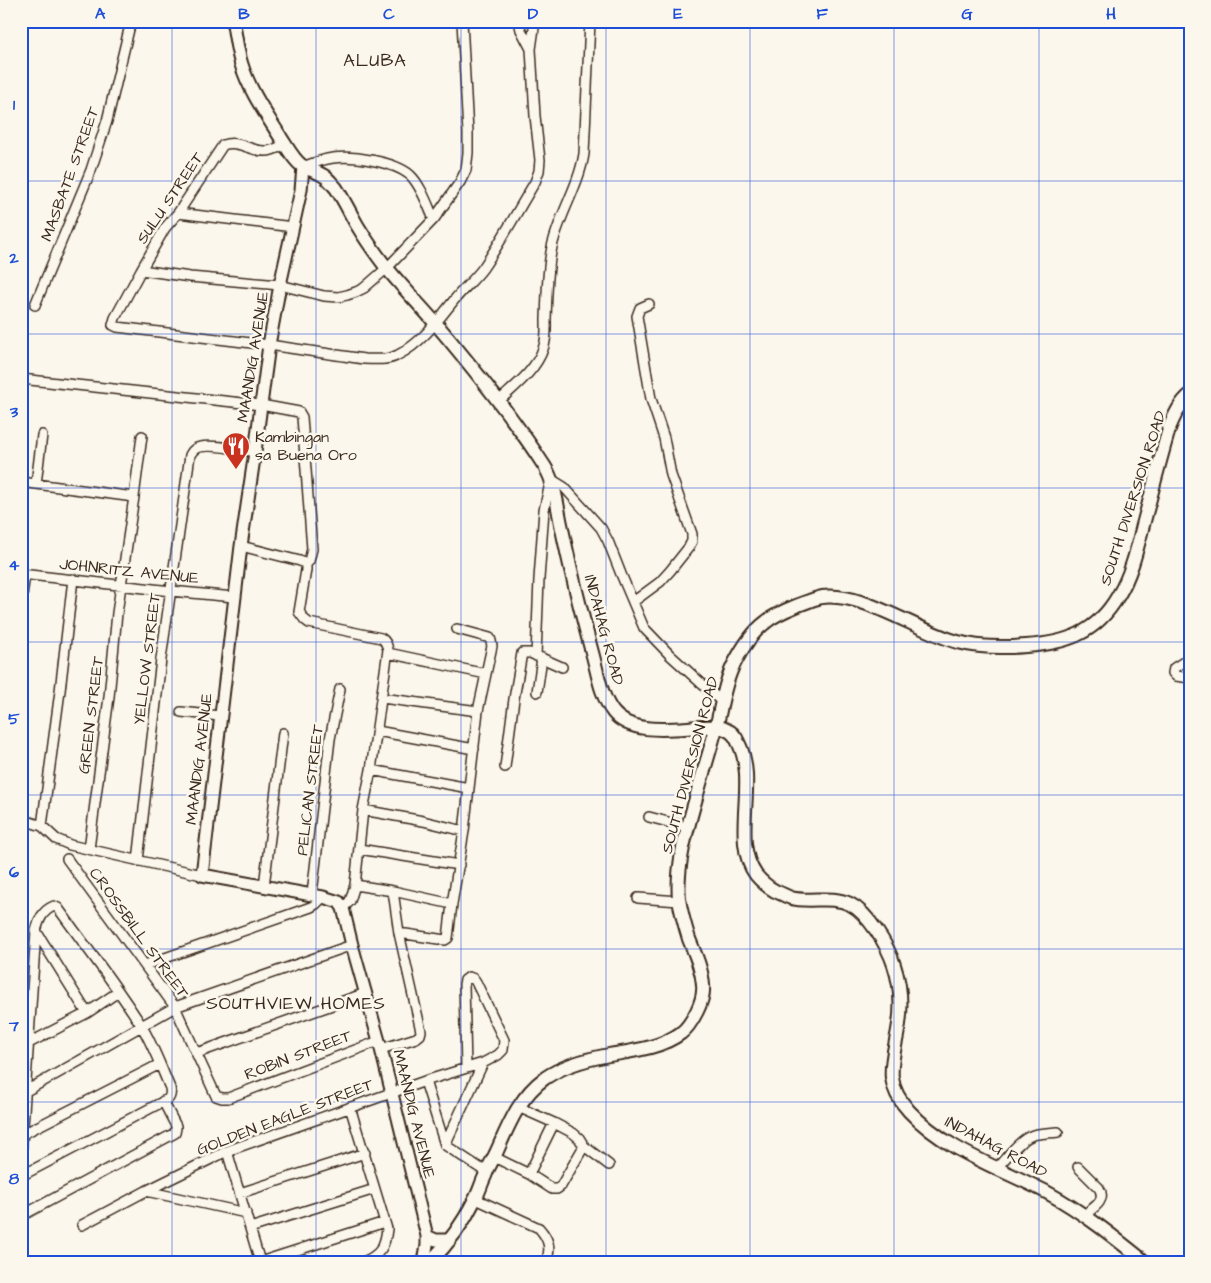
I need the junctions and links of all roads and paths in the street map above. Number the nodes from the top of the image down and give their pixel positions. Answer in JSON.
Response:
{"nodes":[{"id":1,"x":131,"y":21,"type":"edge"},
{"id":2,"x":233,"y":21,"type":"edge"},
{"id":3,"x":462,"y":21,"type":"edge"},
{"id":4,"x":519,"y":21,"type":"edge"},
{"id":5,"x":535,"y":21,"type":"edge"},
{"id":6,"x":590,"y":21,"type":"edge"},
{"id":7,"x":531,"y":49,"type":"junction"},
{"id":8,"x":285,"y":144,"type":"junction"},
{"id":9,"x":303,"y":166,"type":"junction"},
{"id":10,"x":178,"y":213,"type":"junction"},
{"id":11,"x":434,"y":219,"type":"junction"},
{"id":12,"x":293,"y":228,"type":"junction"},
{"id":13,"x":387,"y":268,"type":"junction"},
{"id":14,"x":140,"y":270,"type":"junction"},
{"id":15,"x":280,"y":286,"type":"junction"},
{"id":16,"x":649,"y":304,"type":"dead end"},
{"id":17,"x":35,"y":305,"type":"dead end"},
{"id":18,"x":436,"y":324,"type":"junction"},
{"id":19,"x":269,"y":346,"type":"junction"},
{"id":20,"x":21,"y":379,"type":"edge"},
{"id":21,"x":1190,"y":395,"type":"edge"},
{"id":22,"x":499,"y":401,"type":"junction"},
{"id":23,"x":260,"y":406,"type":"junction"},
{"id":24,"x":42,"y":435,"type":"dead end"},
{"id":25,"x":142,"y":436,"type":"dead end"},
{"id":26,"x":255,"y":452,"type":"junction"},
{"id":27,"x":551,"y":479,"type":"junction"},
{"id":28,"x":21,"y":482,"type":"edge"},
{"id":29,"x":36,"y":484,"type":"junction"},
{"id":30,"x":134,"y":497,"type":"junction"},
{"id":31,"x":241,"y":546,"type":"junction"},
{"id":32,"x":306,"y":564,"type":"junction"},
{"id":33,"x":23,"y":574,"type":"edge"},
{"id":34,"x":73,"y":579,"type":"junction"},
{"id":35,"x":121,"y":585,"type":"junction"},
{"id":36,"x":171,"y":591,"type":"junction"},
{"id":37,"x":234,"y":597,"type":"junction"},
{"id":38,"x":633,"y":602,"type":"junction"},
{"id":39,"x":21,"y":604,"type":"edge"},
{"id":40,"x":457,"y":629,"type":"dead end"},
{"id":41,"x":388,"y":653,"type":"junction"},
{"id":42,"x":539,"y":657,"type":"junction"},
{"id":43,"x":1190,"y":658,"type":"edge"},
{"id":44,"x":562,"y":667,"type":"dead end"},
{"id":45,"x":486,"y":674,"type":"junction"},
{"id":46,"x":1190,"y":678,"type":"edge"},
{"id":47,"x":340,"y":689,"type":"dead end"},
{"id":48,"x":537,"y":692,"type":"dead end"},
{"id":49,"x":382,"y":698,"type":"junction"},
{"id":50,"x":722,"y":702,"type":"junction"},
{"id":51,"x":478,"y":711,"type":"junction"},
{"id":52,"x":181,"y":712,"type":"dead end"},
{"id":53,"x":220,"y":716,"type":"junction"},
{"id":54,"x":716,"y":726,"type":"junction"},
{"id":55,"x":376,"y":731,"type":"junction"},
{"id":56,"x":283,"y":733,"type":"dead end"},
{"id":57,"x":474,"y":748,"type":"junction"},
{"id":58,"x":505,"y":767,"type":"dead end"},
{"id":59,"x":371,"y":770,"type":"junction"},
{"id":60,"x":469,"y":788,"type":"junction"},
{"id":61,"x":363,"y":810,"type":"junction"},
{"id":62,"x":649,"y":817,"type":"dead end"},
{"id":63,"x":21,"y":819,"type":"edge"},
{"id":64,"x":42,"y":826,"type":"junction"},
{"id":65,"x":687,"y":827,"type":"junction"},
{"id":66,"x":464,"y":831,"type":"junction"},
{"id":67,"x":359,"y":849,"type":"junction"},
{"id":68,"x":89,"y":850,"type":"junction"},
{"id":69,"x":67,"y":859,"type":"dead end"},
{"id":70,"x":138,"y":861,"type":"junction"},
{"id":71,"x":459,"y":865,"type":"junction"},
{"id":72,"x":202,"y":875,"type":"junction"},
{"id":73,"x":355,"y":885,"type":"junction"},
{"id":74,"x":264,"y":886,"type":"junction"},
{"id":75,"x":393,"y":890,"type":"junction"},
{"id":76,"x":312,"y":894,"type":"junction"},
{"id":77,"x":323,"y":897,"type":"junction"},
{"id":78,"x":638,"y":898,"type":"dead end"},
{"id":79,"x":680,"y":901,"type":"junction"},
{"id":80,"x":452,"y":904,"type":"junction"},
{"id":81,"x":342,"y":905,"type":"junction"},
{"id":82,"x":36,"y":931,"type":"junction"},
{"id":83,"x":399,"y":933,"type":"junction"},
{"id":84,"x":352,"y":945,"type":"junction"},
{"id":85,"x":144,"y":965,"type":"junction"},
{"id":86,"x":118,"y":992,"type":"junction"},
{"id":87,"x":366,"y":993,"type":"junction"},
{"id":88,"x":175,"y":1007,"type":"junction"},
{"id":89,"x":87,"y":1013,"type":"junction"},
{"id":90,"x":141,"y":1026,"type":"junction"},
{"id":91,"x":29,"y":1043,"type":"junction"},
{"id":92,"x":380,"y":1045,"type":"junction"},
{"id":93,"x":197,"y":1053,"type":"junction"},
{"id":94,"x":483,"y":1063,"type":"junction"},
{"id":95,"x":160,"y":1064,"type":"junction"},
{"id":96,"x":466,"y":1068,"type":"junction"},
{"id":97,"x":425,"y":1081,"type":"junction"},
{"id":98,"x":26,"y":1091,"type":"junction"},
{"id":99,"x":392,"y":1093,"type":"junction"},
{"id":100,"x":228,"y":1098,"type":"joint"},
{"id":101,"x":163,"y":1101,"type":"junction"},
{"id":102,"x":518,"y":1107,"type":"junction"},
{"id":103,"x":350,"y":1108,"type":"junction"},
{"id":104,"x":554,"y":1123,"type":"junction"},
{"id":105,"x":1058,"y":1132,"type":"dead end"},
{"id":106,"x":23,"y":1134,"type":"junction"},
{"id":107,"x":445,"y":1145,"type":"junction"},
{"id":108,"x":584,"y":1146,"type":"junction"},
{"id":109,"x":227,"y":1151,"type":"junction"},
{"id":110,"x":365,"y":1153,"type":"junction"},
{"id":111,"x":21,"y":1157,"type":"edge"},
{"id":112,"x":494,"y":1157,"type":"junction"},
{"id":113,"x":609,"y":1166,"type":"dead end"},
{"id":114,"x":1078,"y":1166,"type":"dead end"},
{"id":115,"x":997,"y":1168,"type":"junction"},
{"id":116,"x":486,"y":1172,"type":"junction"},
{"id":117,"x":529,"y":1174,"type":"junction"},
{"id":118,"x":21,"y":1176,"type":"edge"},
{"id":119,"x":375,"y":1189,"type":"junction"},
{"id":120,"x":146,"y":1191,"type":"junction"},
{"id":121,"x":240,"y":1194,"type":"junction"},
{"id":122,"x":476,"y":1199,"type":"junction"},
{"id":123,"x":21,"y":1214,"type":"edge"},
{"id":124,"x":246,"y":1214,"type":"junction"},
{"id":125,"x":1084,"y":1215,"type":"junction"},
{"id":126,"x":385,"y":1222,"type":"junction"},
{"id":127,"x":82,"y":1225,"type":"dead end"},
{"id":128,"x":250,"y":1228,"type":"junction"},
{"id":129,"x":427,"y":1236,"type":"junction"},
{"id":130,"x":450,"y":1240,"type":"junction"},
{"id":131,"x":260,"y":1262,"type":"edge"},
{"id":132,"x":363,"y":1262,"type":"edge"},
{"id":133,"x":424,"y":1262,"type":"edge"},
{"id":134,"x":430,"y":1262,"type":"edge"},
{"id":135,"x":546,"y":1262,"type":"edge"},
{"id":136,"x":1145,"y":1262,"type":"edge"}],
"edges":[{"from":1,"to":17,"type":"street","name":"MASBATE STREET"},
{"from":2,"to":8,"type":"main road","name":"INDAHAG ROAD"},
{"from":3,"to":11,"type":"street"},
{"from":4,"to":7,"type":"street"},
{"from":5,"to":7,"type":"street"},
{"from":6,"to":22,"type":"street"},
{"from":7,"to":18,"type":"street"},
{"from":8,"to":9,"type":"main road","name":"INDAHAG ROAD"},
{"from":8,"to":10,"type":"street","name":"SULU STREET"},
{"from":9,"to":11,"type":"street"},
{"from":9,"to":12,"type":"street","name":"MAANDIG AVENUE"},
{"from":9,"to":13,"type":"main road","name":"INDAHAG ROAD"},
{"from":10,"to":12,"type":"street"},
{"from":10,"to":14,"type":"street","name":"SULU STREET"},
{"from":11,"to":13,"type":"street"},
{"from":12,"to":15,"type":"street","name":"MAANDIG AVENUE"},
{"from":13,"to":15,"type":"street"},
{"from":13,"to":18,"type":"main road","name":"INDAHAG ROAD"},
{"from":14,"to":15,"type":"street"},
{"from":14,"to":19,"type":"street","name":"SULU STREET"},
{"from":15,"to":19,"type":"street","name":"MAANDIG AVENUE"},
{"from":16,"to":38,"type":"street"},
{"from":18,"to":19,"type":"street"},
{"from":18,"to":22,"type":"main road","name":"INDAHAG ROAD"},
{"from":19,"to":23,"type":"street","name":"MAANDIG AVENUE"},
{"from":20,"to":23,"type":"street"},
{"from":21,"to":50,"type":"main road","name":"SOUTH DIVERSION ROAD"},
{"from":22,"to":27,"type":"main road","name":"INDAHAG ROAD"},
{"from":23,"to":26,"type":"street","name":"MAANDIG AVENUE"},
{"from":23,"to":32,"type":"street"},
{"from":24,"to":29,"type":"street"},
{"from":25,"to":30,"type":"street","name":"GREEN STREET"},
{"from":26,"to":31,"type":"street","name":"MAANDIG AVENUE"},
{"from":26,"to":36,"type":"street","name":"YELLOW STREET"},
{"from":27,"to":38,"type":"street"},
{"from":27,"to":42,"type":"street"},
{"from":27,"to":54,"type":"main road","name":"INDAHAG ROAD"},
{"from":28,"to":29,"type":"street"},
{"from":29,"to":30,"type":"street"},
{"from":30,"to":35,"type":"street","name":"GREEN STREET"},
{"from":31,"to":32,"type":"street"},
{"from":31,"to":37,"type":"street","name":"MAANDIG AVENUE"},
{"from":32,"to":41,"type":"street"},
{"from":33,"to":34,"type":"street","name":"JOHNRITZ AVENUE"},
{"from":33,"to":39,"type":"street"},
{"from":34,"to":35,"type":"street","name":"JOHNRITZ AVENUE"},
{"from":34,"to":64,"type":"street"},
{"from":35,"to":36,"type":"street","name":"JOHNRITZ AVENUE"},
{"from":35,"to":68,"type":"street","name":"GREEN STREET"},
{"from":36,"to":37,"type":"street","name":"JOHNRITZ AVENUE"},
{"from":36,"to":70,"type":"street","name":"YELLOW STREET"},
{"from":37,"to":53,"type":"street","name":"MAANDIG AVENUE"},
{"from":38,"to":50,"type":"street"},
{"from":40,"to":45,"type":"street"},
{"from":41,"to":45,"type":"street"},
{"from":41,"to":49,"type":"street"},
{"from":42,"to":44,"type":"street"},
{"from":42,"to":48,"type":"street"},
{"from":42,"to":58,"type":"street"},
{"from":43,"to":46,"type":"street"},
{"from":45,"to":51,"type":"street"},
{"from":47,"to":76,"type":"street","name":"PELICAN STREET"},
{"from":49,"to":51,"type":"street"},
{"from":49,"to":55,"type":"street"},
{"from":50,"to":54,"type":"main road","name":"SOUTH DIVERSION ROAD"},
{"from":51,"to":57,"type":"street"},
{"from":52,"to":53,"type":"street"},
{"from":53,"to":72,"type":"street","name":"MAANDIG AVENUE"},
{"from":54,"to":65,"type":"main road","name":"SOUTH DIVERSION ROAD"},
{"from":54,"to":115,"type":"main road","name":"INDAHAG ROAD"},
{"from":55,"to":57,"type":"street"},
{"from":55,"to":59,"type":"street"},
{"from":56,"to":74,"type":"street"},
{"from":57,"to":60,"type":"street"},
{"from":59,"to":60,"type":"street"},
{"from":59,"to":61,"type":"street"},
{"from":60,"to":66,"type":"street"},
{"from":61,"to":66,"type":"street"},
{"from":61,"to":67,"type":"street"},
{"from":62,"to":65,"type":"street"},
{"from":63,"to":64,"type":"street"},
{"from":64,"to":68,"type":"street"},
{"from":65,"to":79,"type":"main road","name":"SOUTH DIVERSION ROAD"},
{"from":66,"to":71,"type":"street"},
{"from":67,"to":71,"type":"street"},
{"from":67,"to":73,"type":"street"},
{"from":68,"to":70,"type":"street"},
{"from":69,"to":85,"type":"street","name":"CROSSBILL STREET"},
{"from":70,"to":72,"type":"street"},
{"from":71,"to":80,"type":"street"},
{"from":72,"to":74,"type":"street"},
{"from":73,"to":75,"type":"street"},
{"from":73,"to":81,"type":"street"},
{"from":74,"to":76,"type":"street"},
{"from":75,"to":80,"type":"street"},
{"from":75,"to":83,"type":"street","name":"ROBIN STREET"},
{"from":76,"to":77,"type":"street"},
{"from":77,"to":81,"type":"street"},
{"from":77,"to":85,"type":"street"},
{"from":78,"to":79,"type":"street"},
{"from":79,"to":102,"type":"main road","name":"SOUTH DIVERSION ROAD"},
{"from":80,"to":83,"type":"street"},
{"from":81,"to":84,"type":"street","name":"MAANDIG AVENUE"},
{"from":82,"to":86,"type":"street"},
{"from":82,"to":89,"type":"street"},
{"from":82,"to":91,"type":"street"},
{"from":83,"to":92,"type":"street","name":"ROBIN STREET"},
{"from":84,"to":87,"type":"street","name":"MAANDIG AVENUE"},
{"from":84,"to":88,"type":"street"},
{"from":85,"to":88,"type":"street","name":"CROSSBILL STREET"},
{"from":86,"to":89,"type":"street"},
{"from":86,"to":90,"type":"street"},
{"from":87,"to":92,"type":"street","name":"MAANDIG AVENUE"},
{"from":87,"to":93,"type":"street"},
{"from":88,"to":90,"type":"street"},
{"from":88,"to":93,"type":"street","name":"CROSSBILL STREET"},
{"from":89,"to":91,"type":"street"},
{"from":90,"to":95,"type":"street"},
{"from":90,"to":98,"type":"street"},
{"from":91,"to":98,"type":"street"},
{"from":92,"to":99,"type":"street","name":"MAANDIG AVENUE"},
{"from":92,"to":100,"type":"street","name":"ROBIN STREET"},
{"from":93,"to":100,"type":"street","name":"CROSSBILL STREET"},
{"from":94,"to":96,"type":"street","name":"GOLDEN EAGLE STREET"},
{"from":94,"to":96,"type":"street","name":"GOLDEN EAGLE STREET"},
{"from":94,"to":107,"type":"street"},
{"from":95,"to":101,"type":"street"},
{"from":95,"to":106,"type":"street"},
{"from":96,"to":97,"type":"street","name":"GOLDEN EAGLE STREET"},
{"from":97,"to":99,"type":"street","name":"GOLDEN EAGLE STREET"},
{"from":97,"to":107,"type":"street"},
{"from":98,"to":106,"type":"street"},
{"from":99,"to":103,"type":"street","name":"GOLDEN EAGLE STREET"},
{"from":99,"to":129,"type":"street","name":"MAANDIG AVENUE"},
{"from":101,"to":118,"type":"street"},
{"from":101,"to":123,"type":"street"},
{"from":102,"to":104,"type":"street"},
{"from":102,"to":112,"type":"main road","name":"SOUTH DIVERSION ROAD"},
{"from":103,"to":109,"type":"street","name":"GOLDEN EAGLE STREET"},
{"from":103,"to":110,"type":"street"},
{"from":104,"to":108,"type":"street"},
{"from":104,"to":117,"type":"street"},
{"from":105,"to":115,"type":"street"},
{"from":106,"to":111,"type":"street"},
{"from":107,"to":116,"type":"street"},
{"from":108,"to":113,"type":"street"},
{"from":108,"to":117,"type":"street"},
{"from":109,"to":120,"type":"street","name":"GOLDEN EAGLE STREET"},
{"from":109,"to":121,"type":"street"},
{"from":110,"to":119,"type":"street"},
{"from":110,"to":121,"type":"street"},
{"from":112,"to":116,"type":"main road","name":"SOUTH DIVERSION ROAD"},
{"from":112,"to":117,"type":"street"},
{"from":114,"to":125,"type":"street"},
{"from":115,"to":125,"type":"main road","name":"INDAHAG ROAD"},
{"from":116,"to":122,"type":"main road","name":"SOUTH DIVERSION ROAD"},
{"from":119,"to":126,"type":"street"},
{"from":119,"to":128,"type":"street"},
{"from":120,"to":124,"type":"street"},
{"from":120,"to":127,"type":"street","name":"GOLDEN EAGLE STREET"},
{"from":121,"to":124,"type":"street"},
{"from":122,"to":130,"type":"main road","name":"SOUTH DIVERSION ROAD"},
{"from":122,"to":135,"type":"street"},
{"from":124,"to":128,"type":"street"},
{"from":125,"to":136,"type":"main road","name":"INDAHAG ROAD"},
{"from":126,"to":131,"type":"street"},
{"from":126,"to":132,"type":"street"},
{"from":128,"to":131,"type":"street"},
{"from":129,"to":130,"type":"street"},
{"from":129,"to":133,"type":"street","name":"MAANDIG AVENUE"},
{"from":130,"to":134,"type":"main road","name":"SOUTH DIVERSION ROAD"}]}
